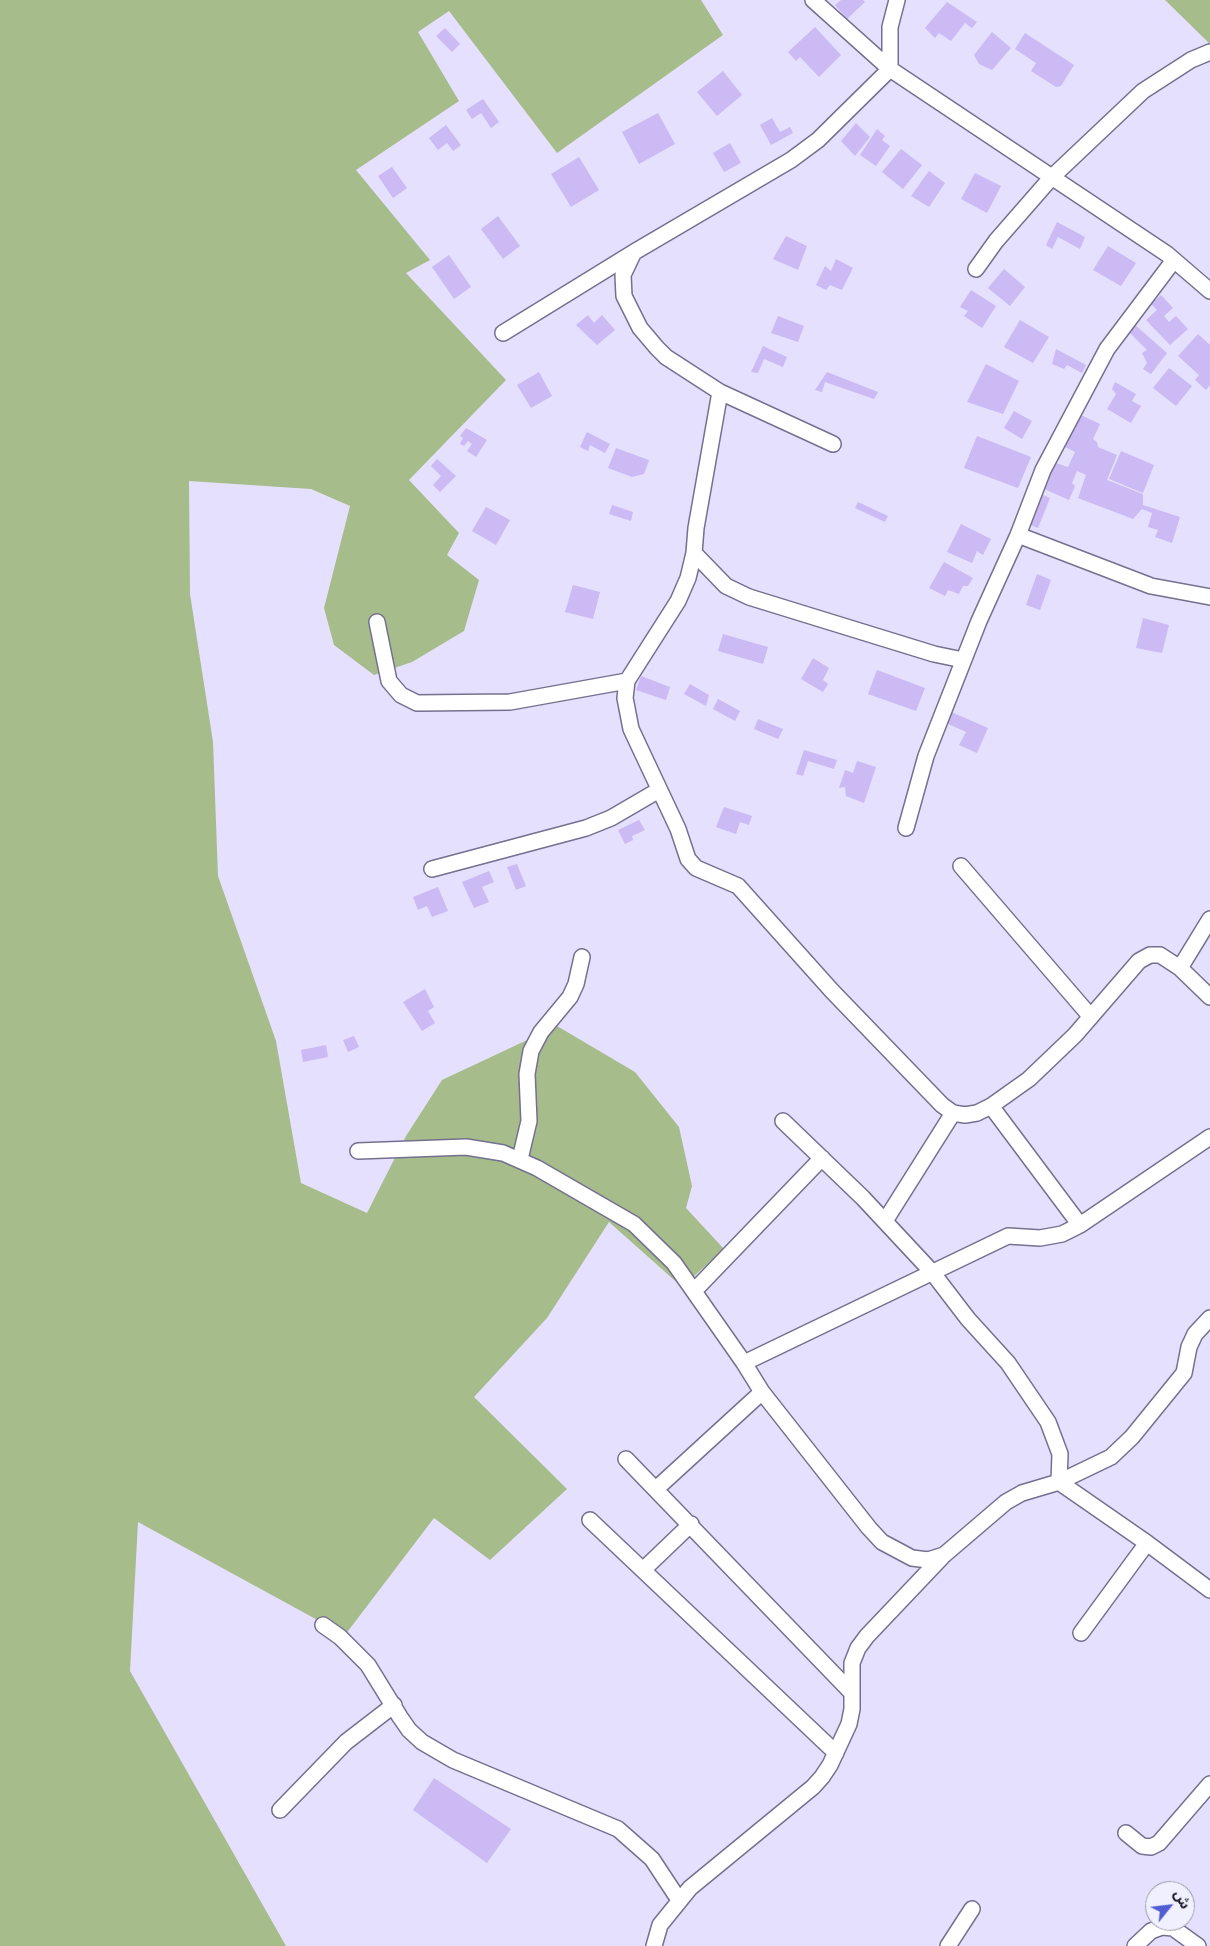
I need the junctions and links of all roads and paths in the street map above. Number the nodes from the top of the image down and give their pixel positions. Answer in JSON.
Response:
{"nodes":[{"id":1,"x":814,"y":0,"type":"edge"},
{"id":2,"x":898,"y":0,"type":"edge"},
{"id":3,"x":1210,"y":52,"type":"edge"},
{"id":4,"x":890,"y":69,"type":"junction"},
{"id":5,"x":1051,"y":178,"type":"junction"},
{"id":6,"x":636,"y":251,"type":"junction"},
{"id":7,"x":1174,"y":260,"type":"junction"},
{"id":8,"x":976,"y":269,"type":"dead end"},
{"id":9,"x":1210,"y":291,"type":"edge"},
{"id":10,"x":503,"y":333,"type":"dead end"},
{"id":11,"x":720,"y":392,"type":"junction"},
{"id":12,"x":833,"y":444,"type":"dead end"},
{"id":13,"x":1018,"y":535,"type":"junction"},
{"id":14,"x":694,"y":554,"type":"junction"},
{"id":15,"x":1210,"y":597,"type":"edge"},
{"id":16,"x":377,"y":622,"type":"dead end"},
{"id":17,"x":963,"y":660,"type":"junction"},
{"id":18,"x":627,"y":681,"type":"junction"},
{"id":19,"x":659,"y":790,"type":"junction"},
{"id":20,"x":906,"y":828,"type":"dead end"},
{"id":21,"x":961,"y":866,"type":"dead end"},
{"id":22,"x":432,"y":869,"type":"dead end"},
{"id":23,"x":1210,"y":919,"type":"edge"},
{"id":24,"x":582,"y":957,"type":"dead end"},
{"id":25,"x":1180,"y":968,"type":"junction"},
{"id":26,"x":1210,"y":997,"type":"edge"},
{"id":27,"x":1091,"y":1017,"type":"junction"},
{"id":28,"x":991,"y":1106,"type":"junction"},
{"id":29,"x":953,"y":1114,"type":"junction"},
{"id":30,"x":783,"y":1121,"type":"dead end"},
{"id":31,"x":1210,"y":1136,"type":"edge"},
{"id":32,"x":358,"y":1150,"type":"dead end"},
{"id":33,"x":822,"y":1158,"type":"junction"},
{"id":34,"x":520,"y":1159,"type":"junction"},
{"id":35,"x":885,"y":1222,"type":"junction"},
{"id":36,"x":1080,"y":1225,"type":"junction"},
{"id":37,"x":932,"y":1272,"type":"junction"},
{"id":38,"x":694,"y":1291,"type":"junction"},
{"id":39,"x":1210,"y":1318,"type":"edge"},
{"id":40,"x":744,"y":1363,"type":"junction"},
{"id":41,"x":762,"y":1392,"type":"junction"},
{"id":42,"x":626,"y":1459,"type":"dead end"},
{"id":43,"x":1058,"y":1482,"type":"junction"},
{"id":44,"x":656,"y":1489,"type":"junction"},
{"id":45,"x":590,"y":1520,"type":"dead end"},
{"id":46,"x":691,"y":1524,"type":"junction"},
{"id":47,"x":1147,"y":1542,"type":"junction"},
{"id":48,"x":944,"y":1555,"type":"junction"},
{"id":49,"x":643,"y":1570,"type":"junction"},
{"id":50,"x":1210,"y":1590,"type":"edge"},
{"id":51,"x":323,"y":1625,"type":"dead end"},
{"id":52,"x":1081,"y":1633,"type":"dead end"},
{"id":53,"x":852,"y":1693,"type":"junction"},
{"id":54,"x":394,"y":1705,"type":"junction"},
{"id":55,"x":836,"y":1753,"type":"junction"},
{"id":56,"x":1210,"y":1784,"type":"edge"},
{"id":57,"x":280,"y":1810,"type":"dead end"},
{"id":58,"x":1126,"y":1833,"type":"dead end"},
{"id":59,"x":679,"y":1900,"type":"junction"},
{"id":60,"x":972,"y":1910,"type":"dead end"},
{"id":61,"x":654,"y":1946,"type":"edge"},
{"id":62,"x":948,"y":1946,"type":"edge"},
{"id":63,"x":1135,"y":1946,"type":"edge"},
{"id":64,"x":1198,"y":1946,"type":"edge"}],
"edges":[{"from":1,"to":4,"type":"street"},
{"from":2,"to":4,"type":"street"},
{"from":3,"to":5,"type":"street"},
{"from":4,"to":5,"type":"street"},
{"from":4,"to":6,"type":"street"},
{"from":5,"to":7,"type":"street"},
{"from":5,"to":8,"type":"street"},
{"from":6,"to":10,"type":"street"},
{"from":6,"to":11,"type":"street"},
{"from":7,"to":9,"type":"street"},
{"from":7,"to":13,"type":"street"},
{"from":11,"to":12,"type":"street"},
{"from":11,"to":14,"type":"street"},
{"from":13,"to":15,"type":"street"},
{"from":13,"to":17,"type":"street"},
{"from":14,"to":17,"type":"street"},
{"from":14,"to":18,"type":"street"},
{"from":16,"to":18,"type":"street"},
{"from":17,"to":20,"type":"street"},
{"from":18,"to":19,"type":"street"},
{"from":19,"to":22,"type":"street"},
{"from":19,"to":29,"type":"street"},
{"from":21,"to":27,"type":"street"},
{"from":23,"to":25,"type":"street"},
{"from":24,"to":34,"type":"street"},
{"from":25,"to":26,"type":"street"},
{"from":25,"to":27,"type":"street"},
{"from":27,"to":28,"type":"street"},
{"from":28,"to":29,"type":"street"},
{"from":28,"to":36,"type":"street"},
{"from":29,"to":35,"type":"street"},
{"from":30,"to":33,"type":"street"},
{"from":31,"to":36,"type":"street"},
{"from":32,"to":34,"type":"street"},
{"from":33,"to":35,"type":"street"},
{"from":33,"to":38,"type":"street"},
{"from":34,"to":38,"type":"street"},
{"from":35,"to":37,"type":"street"},
{"from":36,"to":37,"type":"street"},
{"from":37,"to":40,"type":"street"},
{"from":37,"to":43,"type":"street"},
{"from":38,"to":40,"type":"street"},
{"from":39,"to":43,"type":"street"},
{"from":40,"to":41,"type":"street"},
{"from":41,"to":44,"type":"street"},
{"from":41,"to":48,"type":"street"},
{"from":42,"to":44,"type":"street"},
{"from":43,"to":47,"type":"street"},
{"from":43,"to":48,"type":"street"},
{"from":44,"to":46,"type":"street"},
{"from":45,"to":49,"type":"street"},
{"from":46,"to":49,"type":"street"},
{"from":46,"to":53,"type":"street"},
{"from":47,"to":50,"type":"street"},
{"from":47,"to":52,"type":"street"},
{"from":48,"to":53,"type":"street"},
{"from":49,"to":55,"type":"street"},
{"from":51,"to":54,"type":"street"},
{"from":53,"to":55,"type":"street"},
{"from":54,"to":57,"type":"street"},
{"from":54,"to":59,"type":"street"},
{"from":55,"to":59,"type":"street"},
{"from":56,"to":58,"type":"street"},
{"from":59,"to":61,"type":"street"},
{"from":60,"to":62,"type":"street"},
{"from":63,"to":64,"type":"street"}]}
